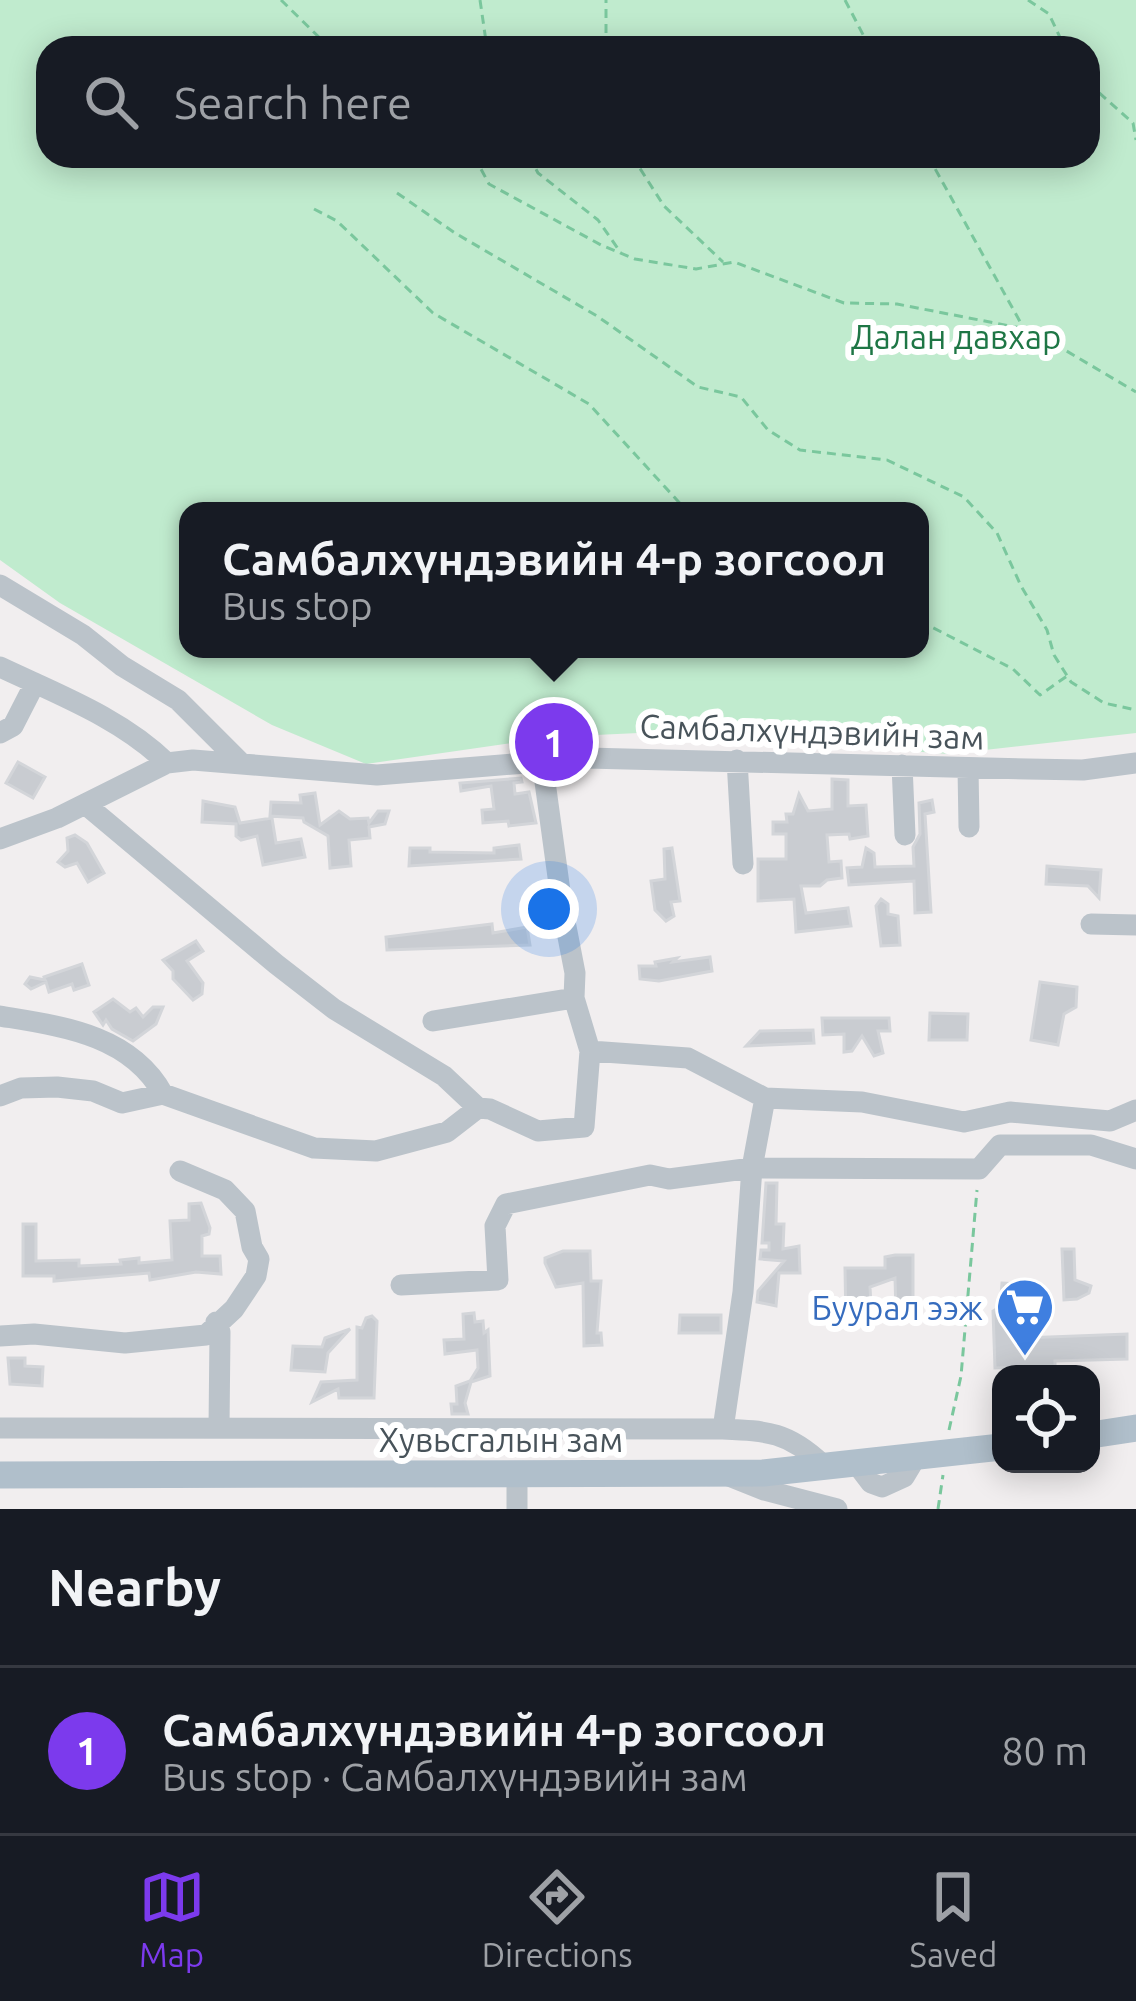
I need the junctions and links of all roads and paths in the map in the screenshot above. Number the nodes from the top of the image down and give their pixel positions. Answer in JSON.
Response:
{"nodes":[{"id":1,"x":281,"y":0,"type":"edge"},
{"id":2,"x":480,"y":0,"type":"edge"},
{"id":3,"x":606,"y":0,"type":"edge"},
{"id":4,"x":844,"y":0,"type":"edge"},
{"id":5,"x":1028,"y":0,"type":"edge"},
{"id":6,"x":318,"y":36,"type":"edge"},
{"id":7,"x":485,"y":36,"type":"edge"},
{"id":8,"x":606,"y":36,"type":"edge"},
{"id":9,"x":864,"y":36,"type":"edge"},
{"id":10,"x":1059,"y":36,"type":"edge"},
{"id":11,"x":1100,"y":94,"type":"edge"},
{"id":12,"x":1136,"y":140,"type":"edge"},
{"id":13,"x":480,"y":168,"type":"edge"},
{"id":14,"x":535,"y":168,"type":"edge"},
{"id":15,"x":640,"y":168,"type":"edge"},
{"id":16,"x":935,"y":168,"type":"edge"},
{"id":17,"x":397,"y":193,"type":"dead end"},
{"id":18,"x":314,"y":209,"type":"dead end"},
{"id":19,"x":621,"y":253,"type":"junction"},
{"id":20,"x":725,"y":264,"type":"junction"},
{"id":21,"x":1024,"y":328,"type":"junction"},
{"id":22,"x":1136,"y":392,"type":"edge"},
{"id":23,"x":680,"y":502,"type":"edge"},
{"id":24,"x":0,"y":585,"type":"edge"},
{"id":25,"x":929,"y":626,"type":"edge"},
{"id":26,"x":0,"y":667,"type":"edge"},
{"id":27,"x":1067,"y":676,"type":"junction"},
{"id":28,"x":35,"y":683,"type":"junction"},
{"id":29,"x":1136,"y":710,"type":"edge"},
{"id":30,"x":0,"y":733,"type":"edge"},
{"id":31,"x":542,"y":760,"type":"junction"},
{"id":32,"x":737,"y":760,"type":"junction"},
{"id":33,"x":240,"y":762,"type":"junction"},
{"id":34,"x":167,"y":763,"type":"junction"},
{"id":35,"x":1136,"y":763,"type":"edge"},
{"id":36,"x":902,"y":765,"type":"junction"},
{"id":37,"x":968,"y":768,"type":"junction"},
{"id":38,"x":85,"y":804,"type":"junction"},
{"id":39,"x":969,"y":827,"type":"dead end"},
{"id":40,"x":904,"y":835,"type":"dead end"},
{"id":41,"x":0,"y":839,"type":"edge"},
{"id":42,"x":743,"y":864,"type":"dead end"},
{"id":43,"x":1091,"y":924,"type":"dead end"},
{"id":44,"x":1136,"y":925,"type":"edge"},
{"id":45,"x":574,"y":998,"type":"junction"},
{"id":46,"x":0,"y":1016,"type":"edge"},
{"id":47,"x":433,"y":1022,"type":"dead end"},
{"id":48,"x":590,"y":1051,"type":"junction"},
{"id":49,"x":163,"y":1094,"type":"junction"},
{"id":50,"x":0,"y":1096,"type":"edge"},
{"id":51,"x":765,"y":1098,"type":"junction"},
{"id":52,"x":478,"y":1108,"type":"junction"},
{"id":53,"x":1136,"y":1110,"type":"edge"},
{"id":54,"x":1136,"y":1159,"type":"edge"},
{"id":55,"x":752,"y":1168,"type":"junction"},
{"id":56,"x":979,"y":1169,"type":"junction"},
{"id":57,"x":180,"y":1171,"type":"dead end"},
{"id":58,"x":401,"y":1286,"type":"dead end"},
{"id":59,"x":216,"y":1322,"type":"junction"},
{"id":60,"x":0,"y":1336,"type":"edge"},
{"id":61,"x":0,"y":1428,"type":"edge"},
{"id":62,"x":219,"y":1428,"type":"junction"},
{"id":63,"x":1136,"y":1428,"type":"edge"},
{"id":64,"x":723,"y":1429,"type":"junction"},
{"id":65,"x":1100,"y":1434,"type":"edge"},
{"id":66,"x":992,"y":1448,"type":"edge"},
{"id":67,"x":946,"y":1455,"type":"junction"},
{"id":68,"x":822,"y":1464,"type":"junction"},
{"id":69,"x":517,"y":1474,"type":"junction"},
{"id":70,"x":726,"y":1474,"type":"junction"},
{"id":71,"x":0,"y":1475,"type":"edge"},
{"id":72,"x":517,"y":1509,"type":"edge"},
{"id":73,"x":837,"y":1509,"type":"edge"},
{"id":74,"x":938,"y":1509,"type":"edge"}],
"edges":[{"from":1,"to":6,"type":"path"},
{"from":2,"to":7,"type":"path"},
{"from":3,"to":8,"type":"path"},
{"from":4,"to":9,"type":"path"},
{"from":5,"to":10,"type":"path"},
{"from":11,"to":12,"type":"path"},
{"from":13,"to":19,"type":"path"},
{"from":14,"to":19,"type":"path"},
{"from":15,"to":20,"type":"path"},
{"from":16,"to":21,"type":"path"},
{"from":17,"to":27,"type":"path"},
{"from":18,"to":23,"type":"path"},
{"from":19,"to":20,"type":"path"},
{"from":20,"to":21,"type":"path"},
{"from":21,"to":22,"type":"path"},
{"from":24,"to":33,"type":"street"},
{"from":25,"to":27,"type":"path"},
{"from":26,"to":28,"type":"street"},
{"from":27,"to":29,"type":"path"},
{"from":28,"to":30,"type":"street"},
{"from":28,"to":34,"type":"street"},
{"from":31,"to":32,"type":"street","name":"Самбалхүндэвийн зам"},
{"from":31,"to":33,"type":"street","name":"Самбалхүндэвийн зам"},
{"from":31,"to":45,"type":"street"},
{"from":32,"to":36,"type":"street","name":"Самбалхүндэвийн зам"},
{"from":32,"to":42,"type":"street"},
{"from":33,"to":34,"type":"street","name":"Самбалхүндэвийн зам"},
{"from":34,"to":38,"type":"street","name":"Самбалхүндэвийн зам"},
{"from":35,"to":37,"type":"street","name":"Самбалхүндэвийн зам"},
{"from":36,"to":37,"type":"street","name":"Самбалхүндэвийн зам"},
{"from":36,"to":40,"type":"street"},
{"from":37,"to":39,"type":"street"},
{"from":38,"to":41,"type":"street","name":"Самбалхүндэвийн зам"},
{"from":38,"to":52,"type":"street"},
{"from":43,"to":44,"type":"street"},
{"from":45,"to":47,"type":"street"},
{"from":45,"to":48,"type":"street"},
{"from":46,"to":49,"type":"street"},
{"from":48,"to":51,"type":"street"},
{"from":48,"to":52,"type":"street"},
{"from":49,"to":50,"type":"street"},
{"from":49,"to":52,"type":"street"},
{"from":51,"to":53,"type":"street"},
{"from":51,"to":55,"type":"street"},
{"from":54,"to":56,"type":"street"},
{"from":55,"to":56,"type":"street"},
{"from":55,"to":58,"type":"street"},
{"from":55,"to":64,"type":"street"},
{"from":56,"to":67,"type":"path"},
{"from":57,"to":59,"type":"street"},
{"from":59,"to":60,"type":"street"},
{"from":59,"to":62,"type":"street"},
{"from":61,"to":62,"type":"street"},
{"from":62,"to":64,"type":"street"},
{"from":63,"to":65,"type":"main road"},
{"from":64,"to":68,"type":"street"},
{"from":66,"to":67,"type":"main road","name":"Хувьсгалын зам"},
{"from":67,"to":68,"type":"main road","name":"Хувьсгалын зам"},
{"from":67,"to":74,"type":"path"},
{"from":68,"to":70,"type":"main road","name":"Хувьсгалын зам"},
{"from":69,"to":70,"type":"main road","name":"Хувьсгалын зам"},
{"from":69,"to":71,"type":"main road","name":"Хувьсгалын зам"},
{"from":69,"to":72,"type":"street"},
{"from":70,"to":73,"type":"street"}]}
